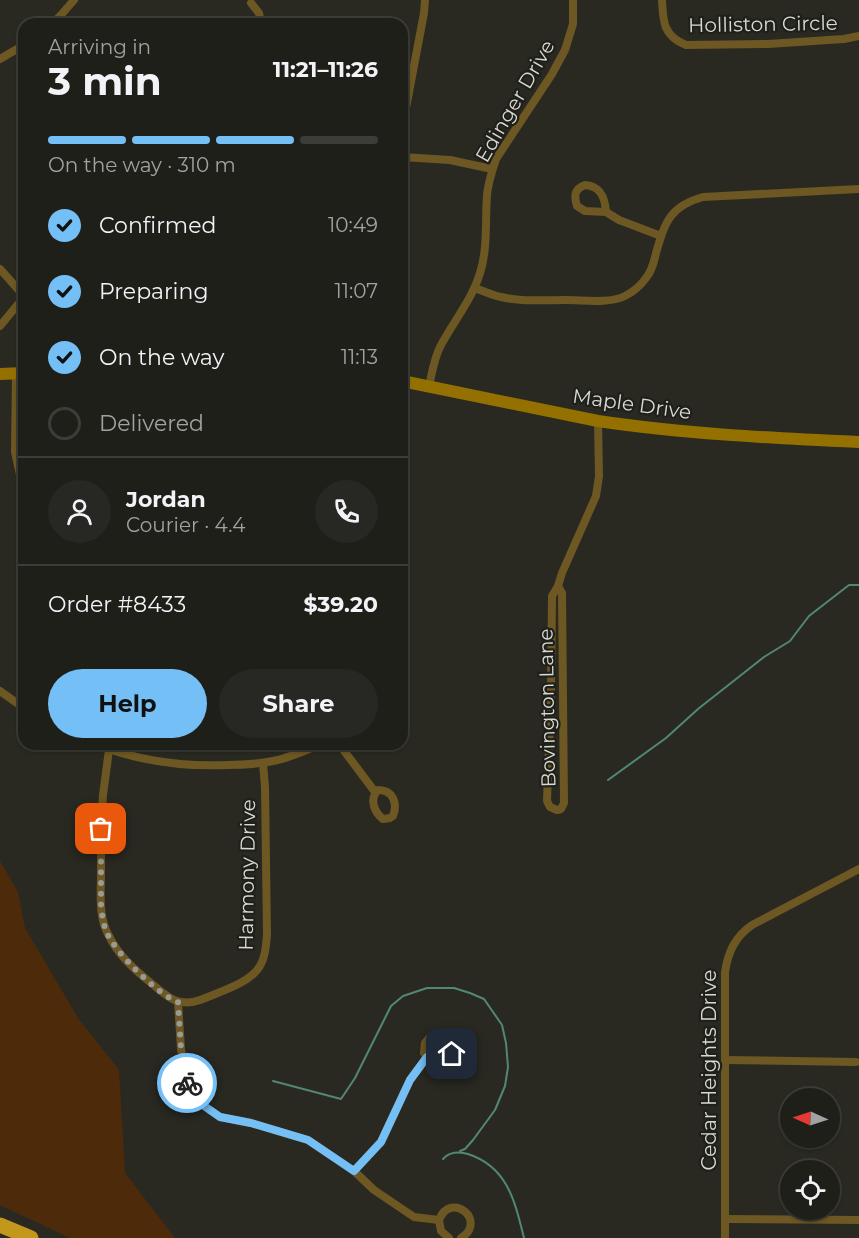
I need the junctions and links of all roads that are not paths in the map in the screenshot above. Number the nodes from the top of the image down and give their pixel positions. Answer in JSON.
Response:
{"nodes":[{"id":1,"x":74,"y":0,"type":"edge"},
{"id":2,"x":425,"y":0,"type":"edge"},
{"id":3,"x":573,"y":0,"type":"edge"},
{"id":4,"x":662,"y":0,"type":"edge"},
{"id":5,"x":251,"y":3,"type":"dead end"},
{"id":6,"x":58,"y":18,"type":"edge"},
{"id":7,"x":260,"y":18,"type":"edge"},
{"id":8,"x":859,"y":36,"type":"edge"},
{"id":9,"x":18,"y":48,"type":"edge"},
{"id":10,"x":0,"y":58,"type":"edge"},
{"id":11,"x":408,"y":98,"type":"edge"},
{"id":12,"x":408,"y":157,"type":"edge"},
{"id":13,"x":492,"y":169,"type":"junction"},
{"id":14,"x":859,"y":189,"type":"edge"},
{"id":15,"x":606,"y":212,"type":"dead end"},
{"id":16,"x":661,"y":236,"type":"junction"},
{"id":17,"x":0,"y":269,"type":"edge"},
{"id":18,"x":475,"y":288,"type":"junction"},
{"id":19,"x":18,"y":290,"type":"edge"},
{"id":20,"x":18,"y":304,"type":"edge"},
{"id":21,"x":0,"y":326,"type":"edge"},
{"id":22,"x":18,"y":373,"type":"edge"},
{"id":23,"x":0,"y":374,"type":"edge"},
{"id":24,"x":408,"y":382,"type":"edge"},
{"id":25,"x":429,"y":386,"type":"junction"},
{"id":26,"x":18,"y":405,"type":"edge"},
{"id":27,"x":598,"y":421,"type":"junction"},
{"id":28,"x":859,"y":442,"type":"edge"},
{"id":29,"x":18,"y":466,"type":"edge"},
{"id":30,"x":558,"y":586,"type":"junction"},
{"id":31,"x":551,"y":658,"type":"junction"},
{"id":32,"x":562,"y":658,"type":"junction"},
{"id":33,"x":0,"y":691,"type":"edge"},
{"id":34,"x":18,"y":704,"type":"edge"},
{"id":35,"x":110,"y":750,"type":"joint"},
{"id":36,"x":306,"y":750,"type":"edge"},
{"id":37,"x":344,"y":750,"type":"edge"},
{"id":38,"x":263,"y":763,"type":"junction"},
{"id":39,"x":375,"y":792,"type":"dead end"},
{"id":40,"x":859,"y":869,"type":"edge"},
{"id":41,"x":178,"y":1002,"type":"junction"},
{"id":42,"x":427,"y":1057,"type":"dead end"},
{"id":43,"x":724,"y":1060,"type":"junction"},
{"id":44,"x":856,"y":1062,"type":"dead end"},
{"id":45,"x":354,"y":1171,"type":"junction"},
{"id":46,"x":725,"y":1219,"type":"junction"},
{"id":47,"x":439,"y":1220,"type":"junction"},
{"id":48,"x":859,"y":1220,"type":"edge"},
{"id":49,"x":0,"y":1225,"type":"edge"},
{"id":50,"x":31,"y":1238,"type":"edge"},
{"id":51,"x":449,"y":1238,"type":"edge"},
{"id":52,"x":461,"y":1238,"type":"edge"},
{"id":53,"x":725,"y":1238,"type":"edge"}],
"edges":[{"from":1,"to":6,"type":"street"},
{"from":2,"to":11,"type":"street"},
{"from":3,"to":13,"type":"street","name":"Edinger Drive"},
{"from":4,"to":8,"type":"street","name":"Holliston Circle"},
{"from":5,"to":7,"type":"street"},
{"from":9,"to":10,"type":"street"},
{"from":12,"to":13,"type":"street"},
{"from":13,"to":18,"type":"street","name":"Edinger Drive"},
{"from":14,"to":16,"type":"street"},
{"from":15,"to":16,"type":"street"},
{"from":16,"to":18,"type":"street"},
{"from":17,"to":19,"type":"street"},
{"from":18,"to":25,"type":"street","name":"Edinger Drive"},
{"from":20,"to":21,"type":"street"},
{"from":22,"to":23,"type":"street"},
{"from":24,"to":25,"type":"street","name":"Maple Drive"},
{"from":25,"to":27,"type":"street","name":"Maple Drive"},
{"from":26,"to":29,"type":"street"},
{"from":27,"to":28,"type":"street","name":"Maple Drive"},
{"from":27,"to":30,"type":"street","name":"Bovington Lane"},
{"from":30,"to":31,"type":"street","name":"Bovington Lane"},
{"from":30,"to":32,"type":"street","name":"Bovington Lane"},
{"from":31,"to":32,"type":"street"},
{"from":31,"to":32,"type":"street","name":"Bovington Lane"},
{"from":33,"to":34,"type":"street"},
{"from":35,"to":38,"type":"street"},
{"from":35,"to":41,"type":"street"},
{"from":36,"to":38,"type":"street"},
{"from":37,"to":39,"type":"street"},
{"from":38,"to":41,"type":"street","name":"Harmony Drive"},
{"from":40,"to":43,"type":"street","name":"Cedar Heights Drive"},
{"from":41,"to":45,"type":"street"},
{"from":42,"to":45,"type":"street"},
{"from":43,"to":44,"type":"street"},
{"from":43,"to":46,"type":"street","name":"Cedar Heights Drive"},
{"from":45,"to":47,"type":"street"},
{"from":46,"to":48,"type":"street"},
{"from":46,"to":53,"type":"street","name":"Cedar Heights Drive"},
{"from":47,"to":51,"type":"street"},
{"from":47,"to":52,"type":"street"},
{"from":49,"to":50,"type":"highway"}]}
